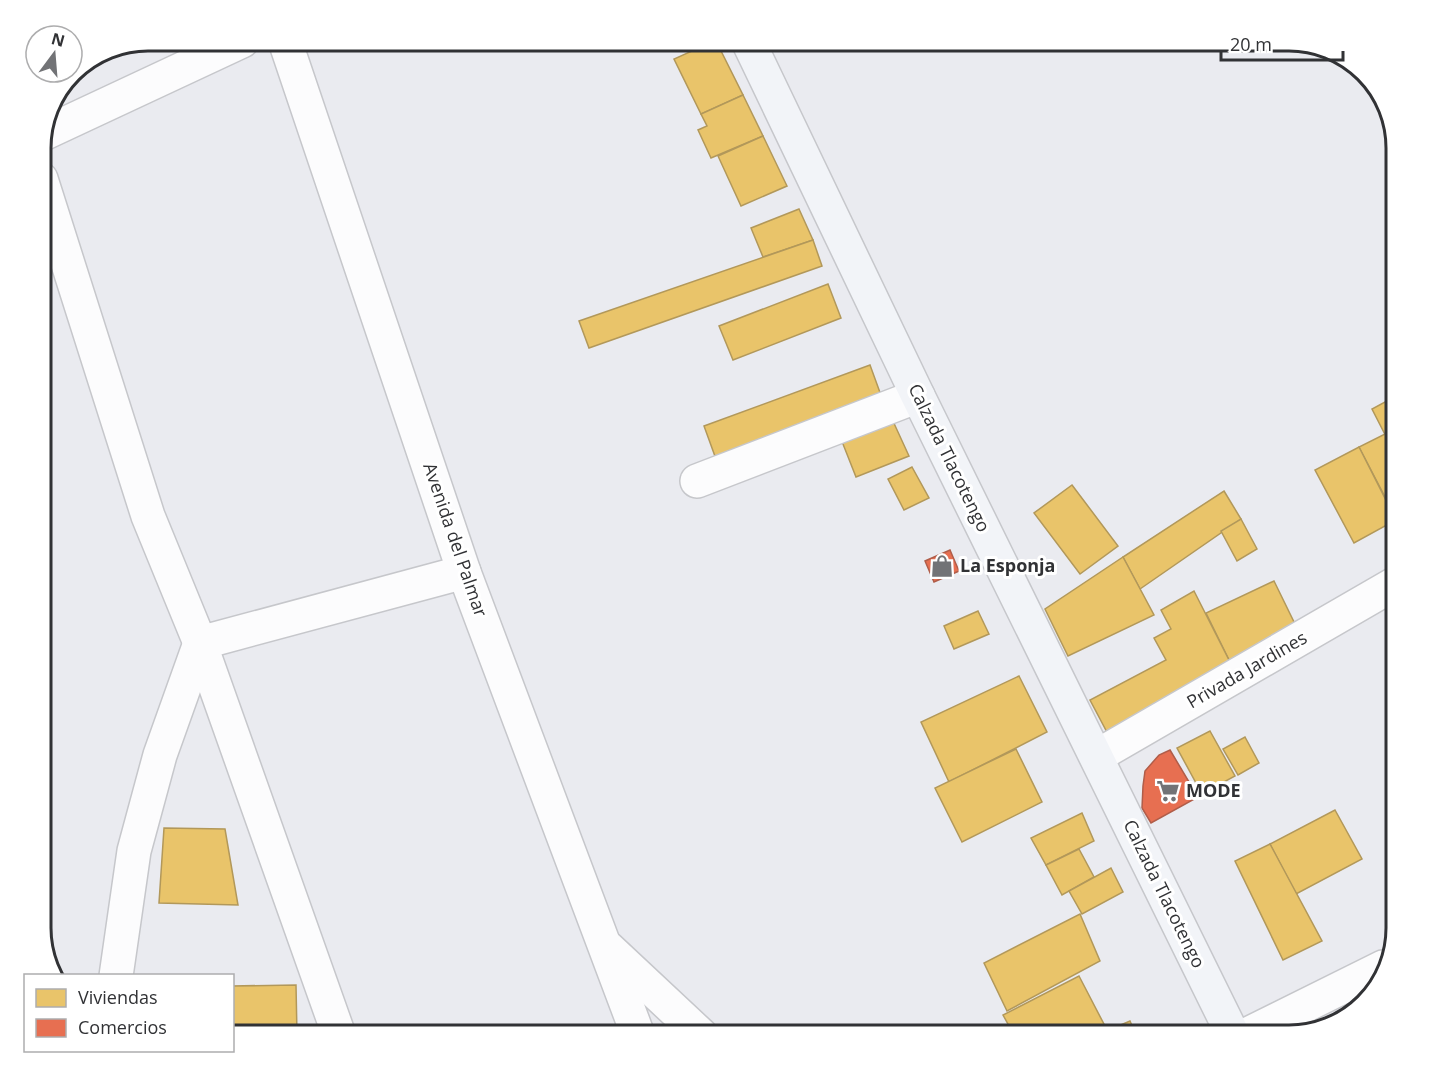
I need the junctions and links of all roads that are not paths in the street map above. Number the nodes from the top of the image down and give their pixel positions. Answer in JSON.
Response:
{"nodes":[{"id":1,"x":219,"y":51,"type":"edge"},
{"id":2,"x":289,"y":51,"type":"edge"},
{"id":3,"x":753,"y":51,"type":"edge"},
{"id":4,"x":53,"y":129,"type":"edge"},
{"id":5,"x":51,"y":210,"type":"edge"},
{"id":6,"x":918,"y":396,"type":"junction"},
{"id":7,"x":697,"y":481,"type":"dead end"},
{"id":8,"x":464,"y":572,"type":"junction"},
{"id":9,"x":1386,"y":589,"type":"edge"},
{"id":10,"x":200,"y":643,"type":"junction"},
{"id":11,"x":1097,"y":756,"type":"junction"},
{"id":12,"x":603,"y":943,"type":"junction"},
{"id":13,"x":1376,"y":970,"type":"edge"},
{"id":14,"x":116,"y":974,"type":"edge"},
{"id":15,"x":335,"y":1025,"type":"edge"},
{"id":16,"x":634,"y":1025,"type":"edge"},
{"id":17,"x":689,"y":1025,"type":"edge"},
{"id":18,"x":1228,"y":1025,"type":"edge"},
{"id":19,"x":1266,"y":1025,"type":"edge"}],
"edges":[{"from":1,"to":4,"type":"street"},
{"from":2,"to":8,"type":"street","name":"Avenida del Palmar"},
{"from":3,"to":6,"type":"street","name":"Calzada Tlacotengo"},
{"from":5,"to":10,"type":"street"},
{"from":6,"to":7,"type":"street"},
{"from":6,"to":11,"type":"street","name":"Calzada Tlacotengo"},
{"from":8,"to":10,"type":"street"},
{"from":8,"to":12,"type":"street","name":"Avenida del Palmar"},
{"from":9,"to":11,"type":"street","name":"Privada Jardines"},
{"from":10,"to":14,"type":"street"},
{"from":10,"to":15,"type":"street"},
{"from":11,"to":18,"type":"street","name":"Calzada Tlacotengo"},
{"from":12,"to":16,"type":"street","name":"Avenida del Palmar"},
{"from":12,"to":17,"type":"street"},
{"from":13,"to":19,"type":"street"}]}
